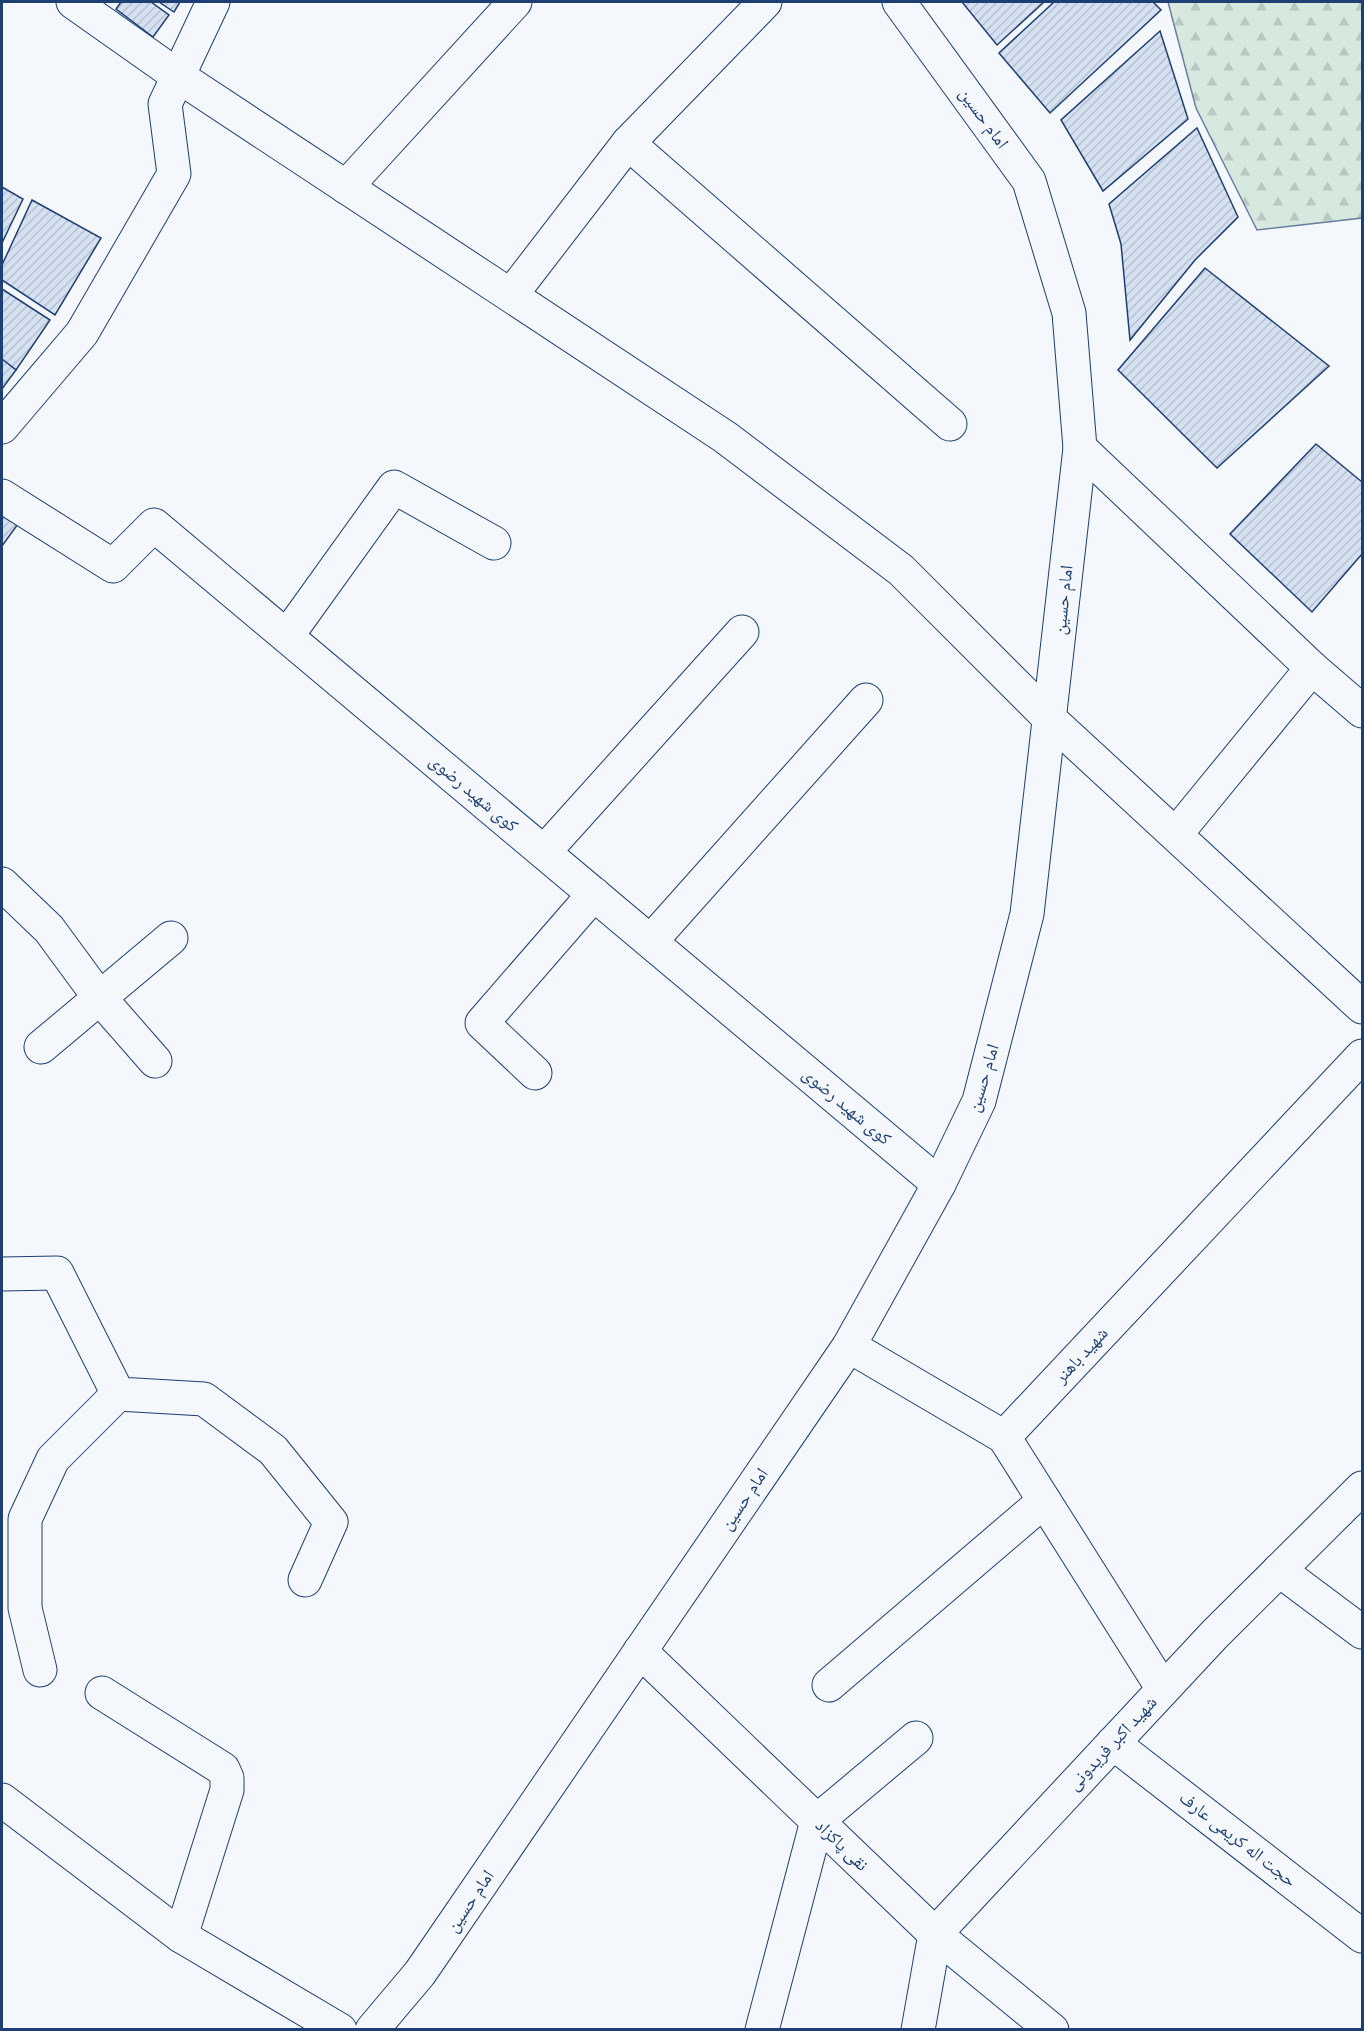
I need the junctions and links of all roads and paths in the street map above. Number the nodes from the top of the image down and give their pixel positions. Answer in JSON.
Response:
{"nodes":[{"id":1,"x":73,"y":2,"type":"edge"},
{"id":2,"x":213,"y":2,"type":"edge"},
{"id":3,"x":514,"y":2,"type":"edge"},
{"id":4,"x":765,"y":2,"type":"edge"},
{"id":5,"x":899,"y":2,"type":"edge"},
{"id":6,"x":178,"y":76,"type":"junction"},
{"id":7,"x":628,"y":143,"type":"junction"},
{"id":8,"x":345,"y":187,"type":"junction"},
{"id":9,"x":511,"y":295,"type":"junction"},
{"id":10,"x":950,"y":424,"type":"dead end"},
{"id":11,"x":2,"y":427,"type":"edge"},
{"id":12,"x":1080,"y":448,"type":"junction"},
{"id":13,"x":2,"y":496,"type":"edge"},
{"id":14,"x":494,"y":543,"type":"dead end"},
{"id":15,"x":742,"y":632,"type":"dead end"},
{"id":16,"x":287,"y":636,"type":"junction"},
{"id":17,"x":1312,"y":668,"type":"junction"},
{"id":18,"x":866,"y":700,"type":"dead end"},
{"id":19,"x":1362,"y":711,"type":"edge"},
{"id":20,"x":1050,"y":719,"type":"junction"},
{"id":21,"x":1176,"y":834,"type":"junction"},
{"id":22,"x":544,"y":852,"type":"junction"},
{"id":23,"x":2,"y":884,"type":"edge"},
{"id":24,"x":594,"y":894,"type":"junction"},
{"id":25,"x":171,"y":938,"type":"dead end"},
{"id":26,"x":651,"y":941,"type":"junction"},
{"id":27,"x":99,"y":997,"type":"junction"},
{"id":28,"x":1362,"y":1007,"type":"edge"},
{"id":29,"x":41,"y":1047,"type":"dead end"},
{"id":30,"x":1362,"y":1056,"type":"edge"},
{"id":31,"x":155,"y":1061,"type":"dead end"},
{"id":32,"x":535,"y":1073,"type":"dead end"},
{"id":33,"x":939,"y":1184,"type":"junction"},
{"id":34,"x":2,"y":1274,"type":"edge"},
{"id":35,"x":849,"y":1346,"type":"junction"},
{"id":36,"x":118,"y":1394,"type":"junction"},
{"id":37,"x":1004,"y":1437,"type":"junction"},
{"id":38,"x":1362,"y":1488,"type":"edge"},
{"id":39,"x":1044,"y":1501,"type":"junction"},
{"id":40,"x":1279,"y":1570,"type":"junction"},
{"id":41,"x":305,"y":1580,"type":"dead end"},
{"id":42,"x":1362,"y":1632,"type":"edge"},
{"id":43,"x":640,"y":1651,"type":"junction"},
{"id":44,"x":40,"y":1670,"type":"dead end"},
{"id":45,"x":829,"y":1685,"type":"dead end"},
{"id":46,"x":1163,"y":1689,"type":"junction"},
{"id":47,"x":102,"y":1692,"type":"dead end"},
{"id":48,"x":916,"y":1738,"type":"dead end"},
{"id":49,"x":1113,"y":1743,"type":"junction"},
{"id":50,"x":2,"y":1800,"type":"edge"},
{"id":51,"x":817,"y":1821,"type":"junction"},
{"id":52,"x":935,"y":1934,"type":"junction"},
{"id":53,"x":181,"y":1936,"type":"junction"},
{"id":54,"x":1362,"y":1936,"type":"edge"},
{"id":55,"x":340,"y":2030,"type":"edge"},
{"id":56,"x":372,"y":2030,"type":"edge"},
{"id":57,"x":762,"y":2030,"type":"edge"},
{"id":58,"x":918,"y":2030,"type":"edge"},
{"id":59,"x":1052,"y":2030,"type":"edge"}],
"edges":[{"from":1,"to":6,"type":"street"},
{"from":2,"to":6,"type":"street"},
{"from":3,"to":8,"type":"street"},
{"from":4,"to":7,"type":"street"},
{"from":5,"to":12,"type":"street","name":"امام حسین"},
{"from":6,"to":8,"type":"street"},
{"from":6,"to":11,"type":"street"},
{"from":7,"to":9,"type":"street"},
{"from":7,"to":10,"type":"street"},
{"from":8,"to":9,"type":"street"},
{"from":9,"to":20,"type":"street"},
{"from":12,"to":17,"type":"street"},
{"from":12,"to":20,"type":"street","name":"امام حسین"},
{"from":13,"to":16,"type":"street","name":"کوی شهید رضوی"},
{"from":14,"to":16,"type":"street"},
{"from":15,"to":22,"type":"street"},
{"from":16,"to":22,"type":"street","name":"کوی شهید رضوی"},
{"from":17,"to":19,"type":"street"},
{"from":17,"to":21,"type":"street"},
{"from":18,"to":26,"type":"street"},
{"from":20,"to":21,"type":"street"},
{"from":20,"to":33,"type":"street","name":"امام حسین"},
{"from":21,"to":28,"type":"street"},
{"from":22,"to":24,"type":"street","name":"کوی شهید رضوی"},
{"from":23,"to":27,"type":"street"},
{"from":24,"to":26,"type":"street","name":"کوی شهید رضوی"},
{"from":24,"to":32,"type":"street"},
{"from":25,"to":27,"type":"street"},
{"from":26,"to":33,"type":"street","name":"کوی شهید رضوی"},
{"from":27,"to":29,"type":"street"},
{"from":27,"to":31,"type":"street"},
{"from":30,"to":37,"type":"street","name":"شهید باهنر"},
{"from":33,"to":35,"type":"street","name":"امام حسین"},
{"from":34,"to":36,"type":"street"},
{"from":35,"to":37,"type":"street"},
{"from":35,"to":43,"type":"street","name":"امام حسین"},
{"from":36,"to":41,"type":"street"},
{"from":36,"to":44,"type":"street"},
{"from":37,"to":39,"type":"street"},
{"from":38,"to":40,"type":"street","name":"شهید اکبر فریدونی"},
{"from":39,"to":45,"type":"street"},
{"from":39,"to":46,"type":"street"},
{"from":40,"to":42,"type":"street"},
{"from":40,"to":46,"type":"street","name":"شهید اکبر فریدونی"},
{"from":43,"to":51,"type":"street","name":"نقی پاکزاد"},
{"from":43,"to":56,"type":"street","name":"امام حسین"},
{"from":46,"to":49,"type":"street","name":"شهید اکبر فریدونی"},
{"from":47,"to":53,"type":"street"},
{"from":48,"to":51,"type":"street"},
{"from":49,"to":52,"type":"street","name":"شهید اکبر فریدونی"},
{"from":49,"to":54,"type":"street","name":"حجت اله کریمی عارف"},
{"from":50,"to":53,"type":"street"},
{"from":51,"to":52,"type":"street","name":"نقی پاکزاد"},
{"from":51,"to":57,"type":"street"},
{"from":52,"to":58,"type":"street"},
{"from":52,"to":59,"type":"street","name":"نقی پاکزاد"},
{"from":53,"to":55,"type":"street"}]}
